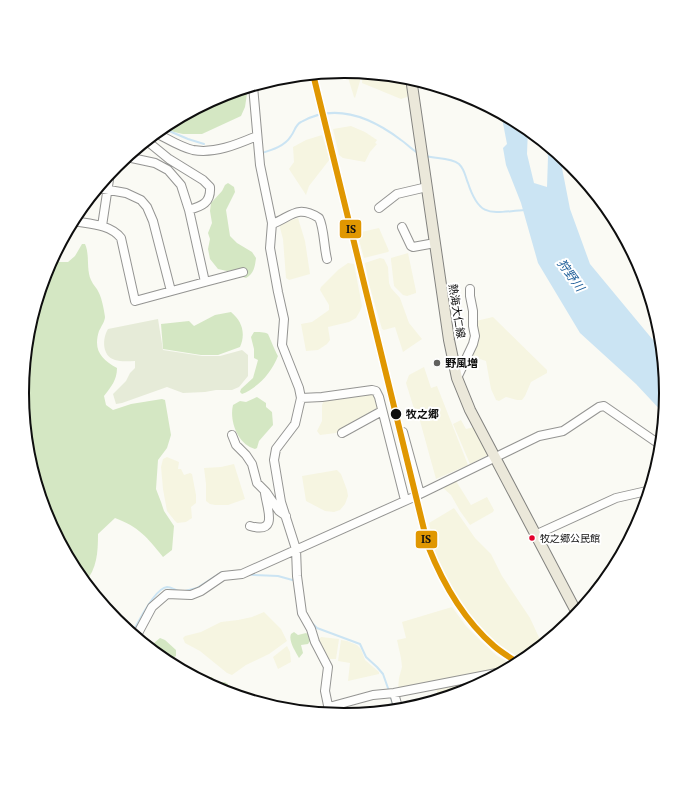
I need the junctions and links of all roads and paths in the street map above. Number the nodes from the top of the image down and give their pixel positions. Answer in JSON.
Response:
{"nodes":[{"id":1,"x":413,"y":86,"type":"edge"},
{"id":2,"x":253,"y":92,"type":"edge"},
{"id":3,"x":162,"y":136,"type":"edge"},
{"id":4,"x":257,"y":136,"type":"junction"},
{"id":5,"x":150,"y":144,"type":"edge"},
{"id":6,"x":133,"y":159,"type":"edge"},
{"id":7,"x":109,"y":183,"type":"edge"},
{"id":8,"x":427,"y":187,"type":"junction"},
{"id":9,"x":104,"y":189,"type":"edge"},
{"id":10,"x":108,"y":190,"type":"junction"},
{"id":11,"x":379,"y":208,"type":"dead end"},
{"id":12,"x":189,"y":210,"type":"junction"},
{"id":13,"x":79,"y":222,"type":"edge"},
{"id":14,"x":272,"y":224,"type":"junction"},
{"id":15,"x":102,"y":226,"type":"junction"},
{"id":16,"x":402,"y":227,"type":"dead end"},
{"id":17,"x":435,"y":243,"type":"junction"},
{"id":18,"x":327,"y":259,"type":"dead end"},
{"id":19,"x":243,"y":272,"type":"dead end"},
{"id":20,"x":205,"y":282,"type":"junction"},
{"id":21,"x":470,"y":289,"type":"dead end"},
{"id":22,"x":171,"y":291,"type":"junction"},
{"id":23,"x":458,"y":378,"type":"junction"},
{"id":24,"x":301,"y":398,"type":"junction"},
{"id":25,"x":382,"y":411,"type":"junction"},
{"id":26,"x":403,"y":432,"type":"dead end"},
{"id":27,"x":342,"y":433,"type":"dead end"},
{"id":28,"x":232,"y":435,"type":"dead end"},
{"id":29,"x":656,"y":441,"type":"edge"},
{"id":30,"x":494,"y":457,"type":"junction"},
{"id":31,"x":265,"y":491,"type":"junction"},
{"id":32,"x":644,"y":491,"type":"edge"},
{"id":33,"x":420,"y":494,"type":"junction"},
{"id":34,"x":405,"y":500,"type":"junction"},
{"id":35,"x":287,"y":517,"type":"junction"},
{"id":36,"x":250,"y":526,"type":"dead end"},
{"id":37,"x":534,"y":535,"type":"junction"},
{"id":38,"x":296,"y":549,"type":"junction"},
{"id":39,"x":575,"y":610,"type":"edge"},
{"id":40,"x":138,"y":633,"type":"edge"},
{"id":41,"x":488,"y":674,"type":"edge"},
{"id":42,"x":391,"y":694,"type":"junction"},
{"id":43,"x":396,"y":705,"type":"edge"},
{"id":44,"x":329,"y":708,"type":"edge"},
{"id":45,"x":336,"y":709,"type":"edge"}],
"edges":[{"from":1,"to":8,"type":"main road","name":"熱海大仁線"},
{"from":2,"to":4,"type":"street"},
{"from":3,"to":4,"type":"street"},
{"from":4,"to":14,"type":"street"},
{"from":5,"to":12,"type":"street"},
{"from":6,"to":12,"type":"street"},
{"from":7,"to":10,"type":"street"},
{"from":8,"to":11,"type":"street"},
{"from":8,"to":17,"type":"main road","name":"熱海大仁線"},
{"from":9,"to":10,"type":"street"},
{"from":10,"to":15,"type":"street"},
{"from":10,"to":22,"type":"street"},
{"from":12,"to":20,"type":"street"},
{"from":13,"to":15,"type":"street"},
{"from":14,"to":18,"type":"street"},
{"from":14,"to":24,"type":"street"},
{"from":15,"to":22,"type":"street"},
{"from":16,"to":17,"type":"street"},
{"from":17,"to":23,"type":"main road","name":"熱海大仁線"},
{"from":19,"to":20,"type":"street"},
{"from":20,"to":22,"type":"street"},
{"from":21,"to":23,"type":"street"},
{"from":23,"to":30,"type":"main road","name":"熱海大仁線"},
{"from":24,"to":25,"type":"street"},
{"from":24,"to":35,"type":"street"},
{"from":25,"to":27,"type":"street"},
{"from":25,"to":34,"type":"street"},
{"from":26,"to":33,"type":"street"},
{"from":28,"to":31,"type":"street"},
{"from":29,"to":30,"type":"street"},
{"from":30,"to":33,"type":"street"},
{"from":30,"to":37,"type":"main road","name":"熱海大仁線"},
{"from":31,"to":35,"type":"street"},
{"from":31,"to":36,"type":"street"},
{"from":32,"to":37,"type":"street"},
{"from":33,"to":34,"type":"street"},
{"from":34,"to":38,"type":"street"},
{"from":35,"to":38,"type":"street"},
{"from":37,"to":39,"type":"main road","name":"熱海大仁線"},
{"from":38,"to":40,"type":"street"},
{"from":38,"to":44,"type":"street"},
{"from":41,"to":42,"type":"street"},
{"from":42,"to":43,"type":"street"},
{"from":42,"to":45,"type":"street"}]}
